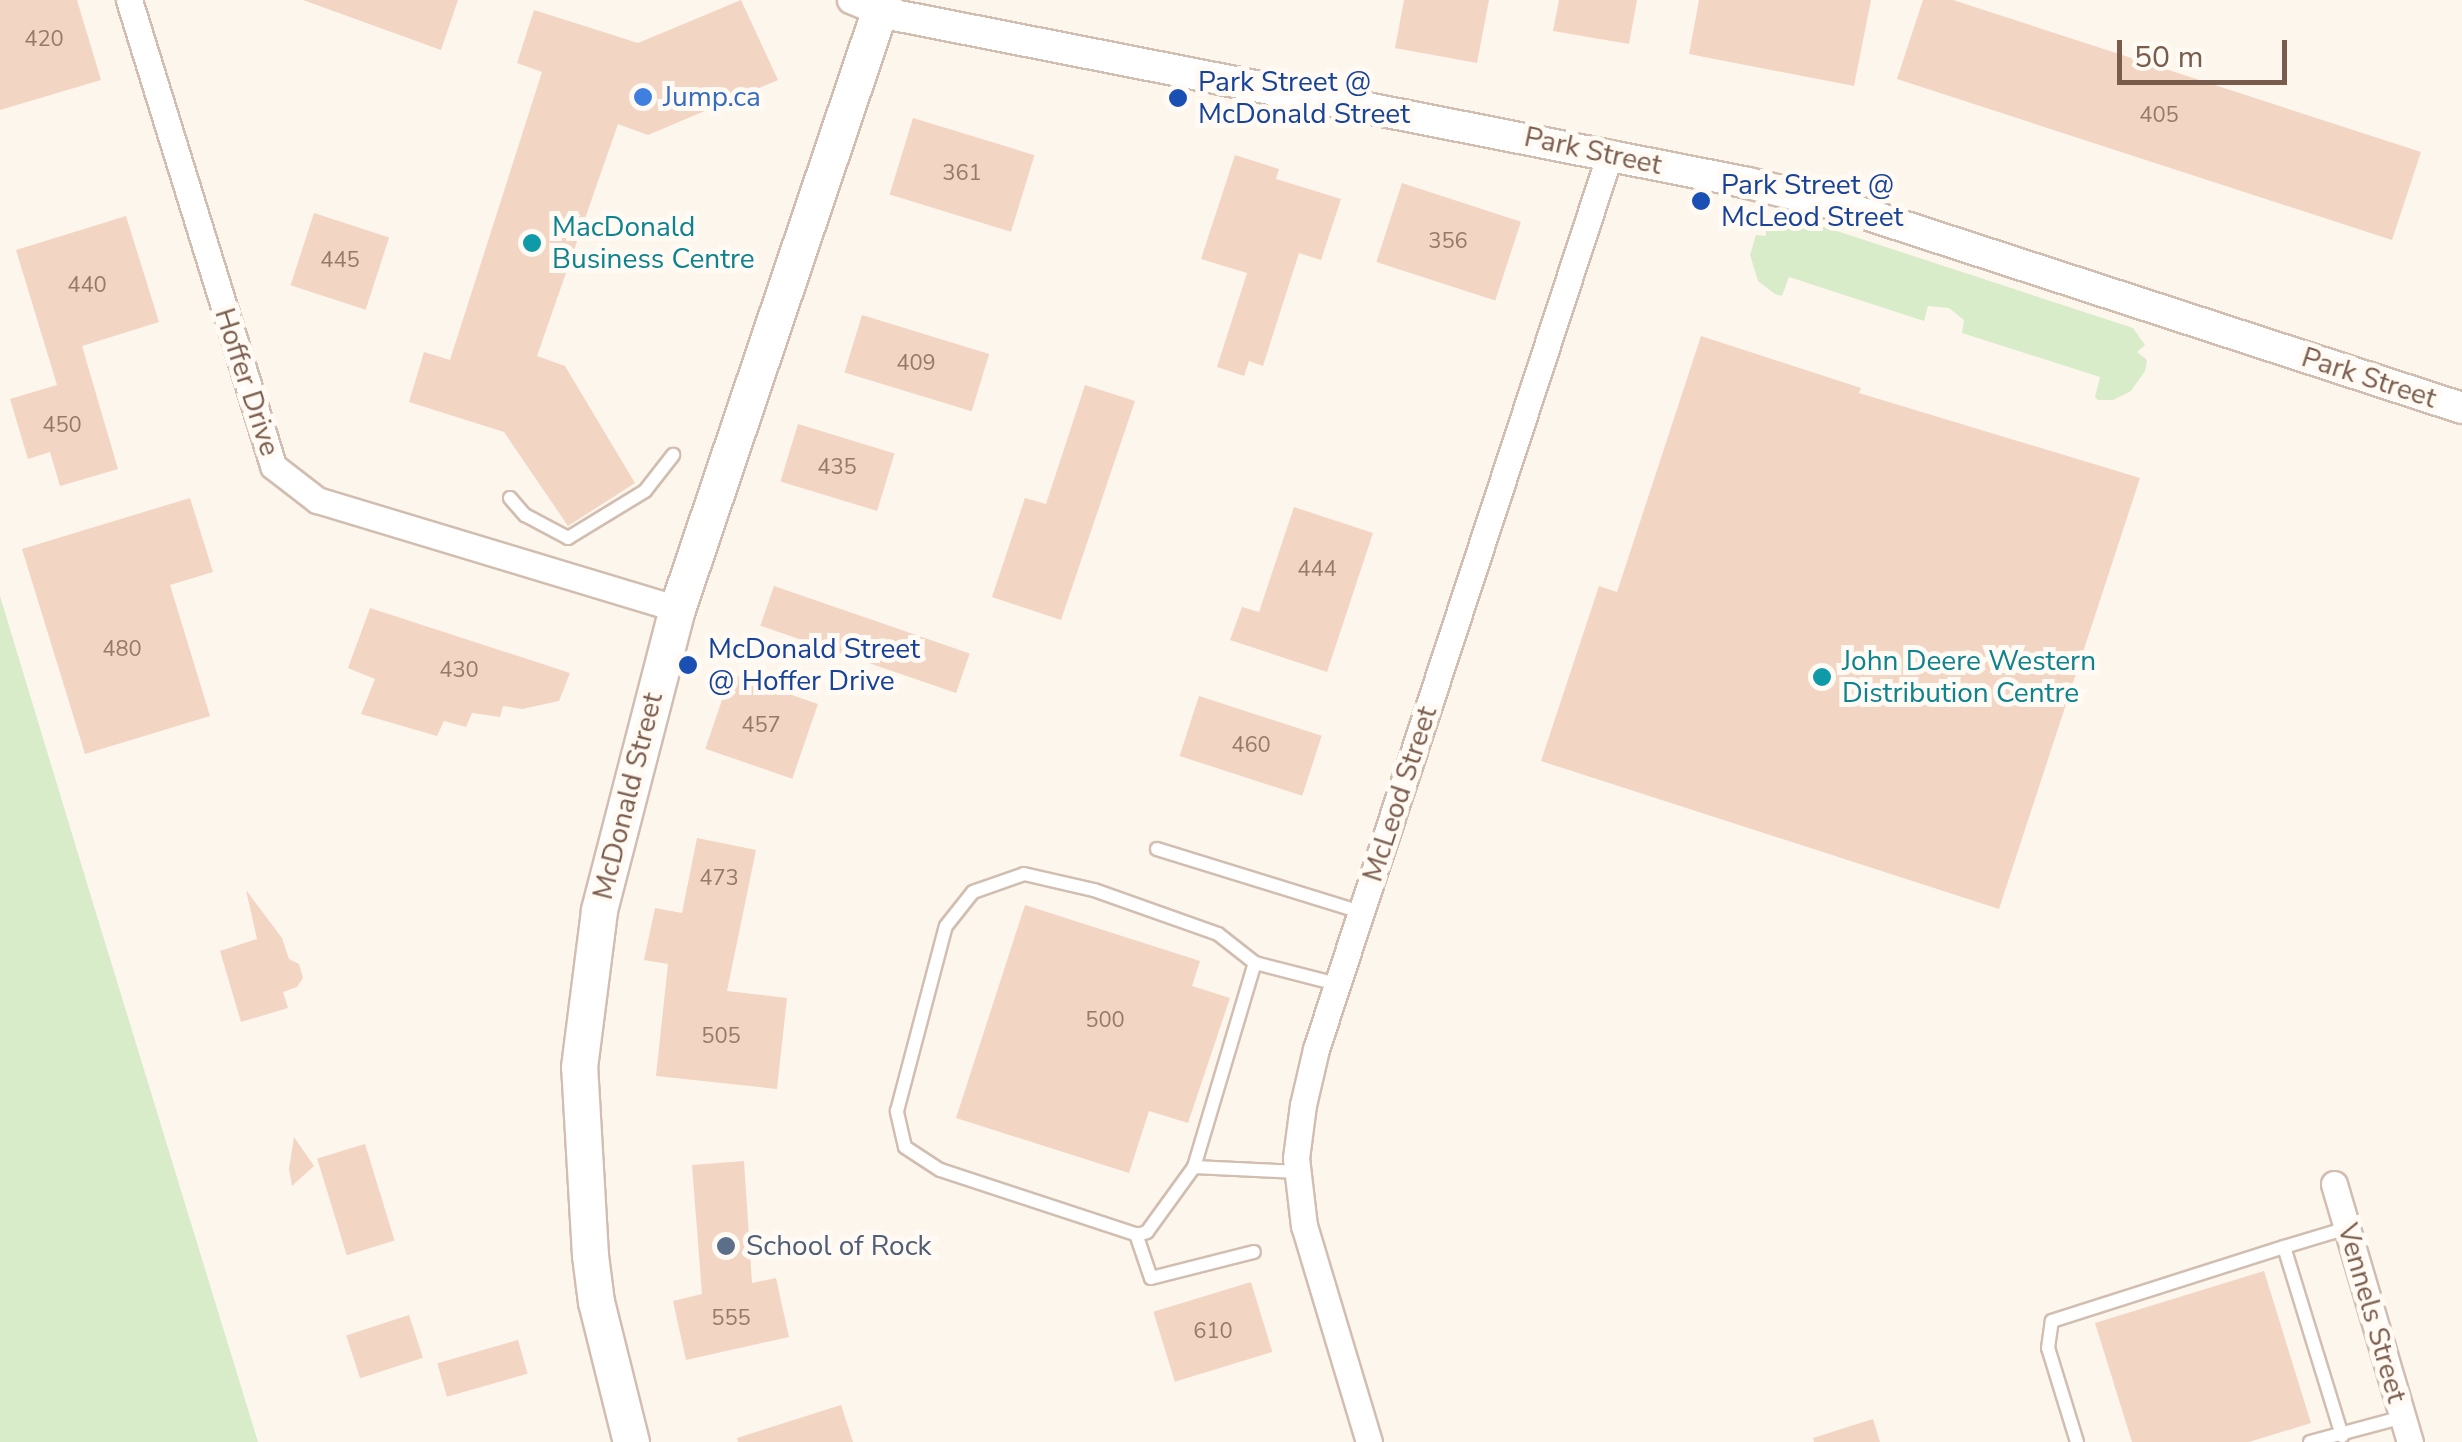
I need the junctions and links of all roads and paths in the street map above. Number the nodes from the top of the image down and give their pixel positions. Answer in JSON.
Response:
{"nodes":[{"id":1,"x":129,"y":0,"type":"edge"},
{"id":2,"x":870,"y":4,"type":"edge"},
{"id":3,"x":1610,"y":154,"type":"junction"},
{"id":4,"x":2462,"y":408,"type":"edge"},
{"id":5,"x":673,"y":455,"type":"dead end"},
{"id":6,"x":510,"y":498,"type":"dead end"},
{"id":7,"x":677,"y":609,"type":"junction"},
{"id":8,"x":1157,"y":849,"type":"dead end"},
{"id":9,"x":1361,"y":912,"type":"junction"},
{"id":10,"x":1256,"y":964,"type":"junction"},
{"id":11,"x":1338,"y":984,"type":"junction"},
{"id":12,"x":1194,"y":1167,"type":"junction"},
{"id":13,"x":1298,"y":1172,"type":"junction"},
{"id":14,"x":2334,"y":1184,"type":"dead end"},
{"id":15,"x":2347,"y":1228,"type":"junction"},
{"id":16,"x":1136,"y":1234,"type":"junction"},
{"id":17,"x":2284,"y":1247,"type":"junction"},
{"id":18,"x":1254,"y":1252,"type":"dead end"},
{"id":19,"x":2403,"y":1417,"type":"junction"},
{"id":20,"x":2342,"y":1436,"type":"junction"},
{"id":21,"x":627,"y":1439,"type":"edge"},
{"id":22,"x":1368,"y":1442,"type":"edge"},
{"id":23,"x":2077,"y":1442,"type":"edge"},
{"id":24,"x":2308,"y":1442,"type":"edge"},
{"id":25,"x":2410,"y":1442,"type":"edge"}],
"edges":[{"from":1,"to":7,"type":"street","name":"Hoffer Drive"},
{"from":2,"to":3,"type":"street","name":"Park Street"},
{"from":2,"to":7,"type":"main road","name":"McDonald Street"},
{"from":3,"to":4,"type":"street","name":"Park Street"},
{"from":3,"to":9,"type":"street","name":"McLeod Street"},
{"from":5,"to":6,"type":"lane"},
{"from":7,"to":21,"type":"main road","name":"McDonald Street"},
{"from":8,"to":9,"type":"lane"},
{"from":9,"to":11,"type":"street","name":"McLeod Street"},
{"from":10,"to":11,"type":"lane"},
{"from":10,"to":12,"type":"lane"},
{"from":10,"to":16,"type":"lane"},
{"from":11,"to":13,"type":"street","name":"McLeod Street"},
{"from":12,"to":13,"type":"lane"},
{"from":12,"to":16,"type":"lane"},
{"from":13,"to":22,"type":"street","name":"McLeod Street"},
{"from":14,"to":15,"type":"street","name":"Vennels Street"},
{"from":15,"to":17,"type":"lane"},
{"from":15,"to":19,"type":"street","name":"Vennels Street"},
{"from":16,"to":18,"type":"lane"},
{"from":17,"to":20,"type":"lane"},
{"from":17,"to":23,"type":"lane"},
{"from":19,"to":20,"type":"lane"},
{"from":19,"to":25,"type":"street","name":"Vennels Street"},
{"from":20,"to":24,"type":"lane"}]}
